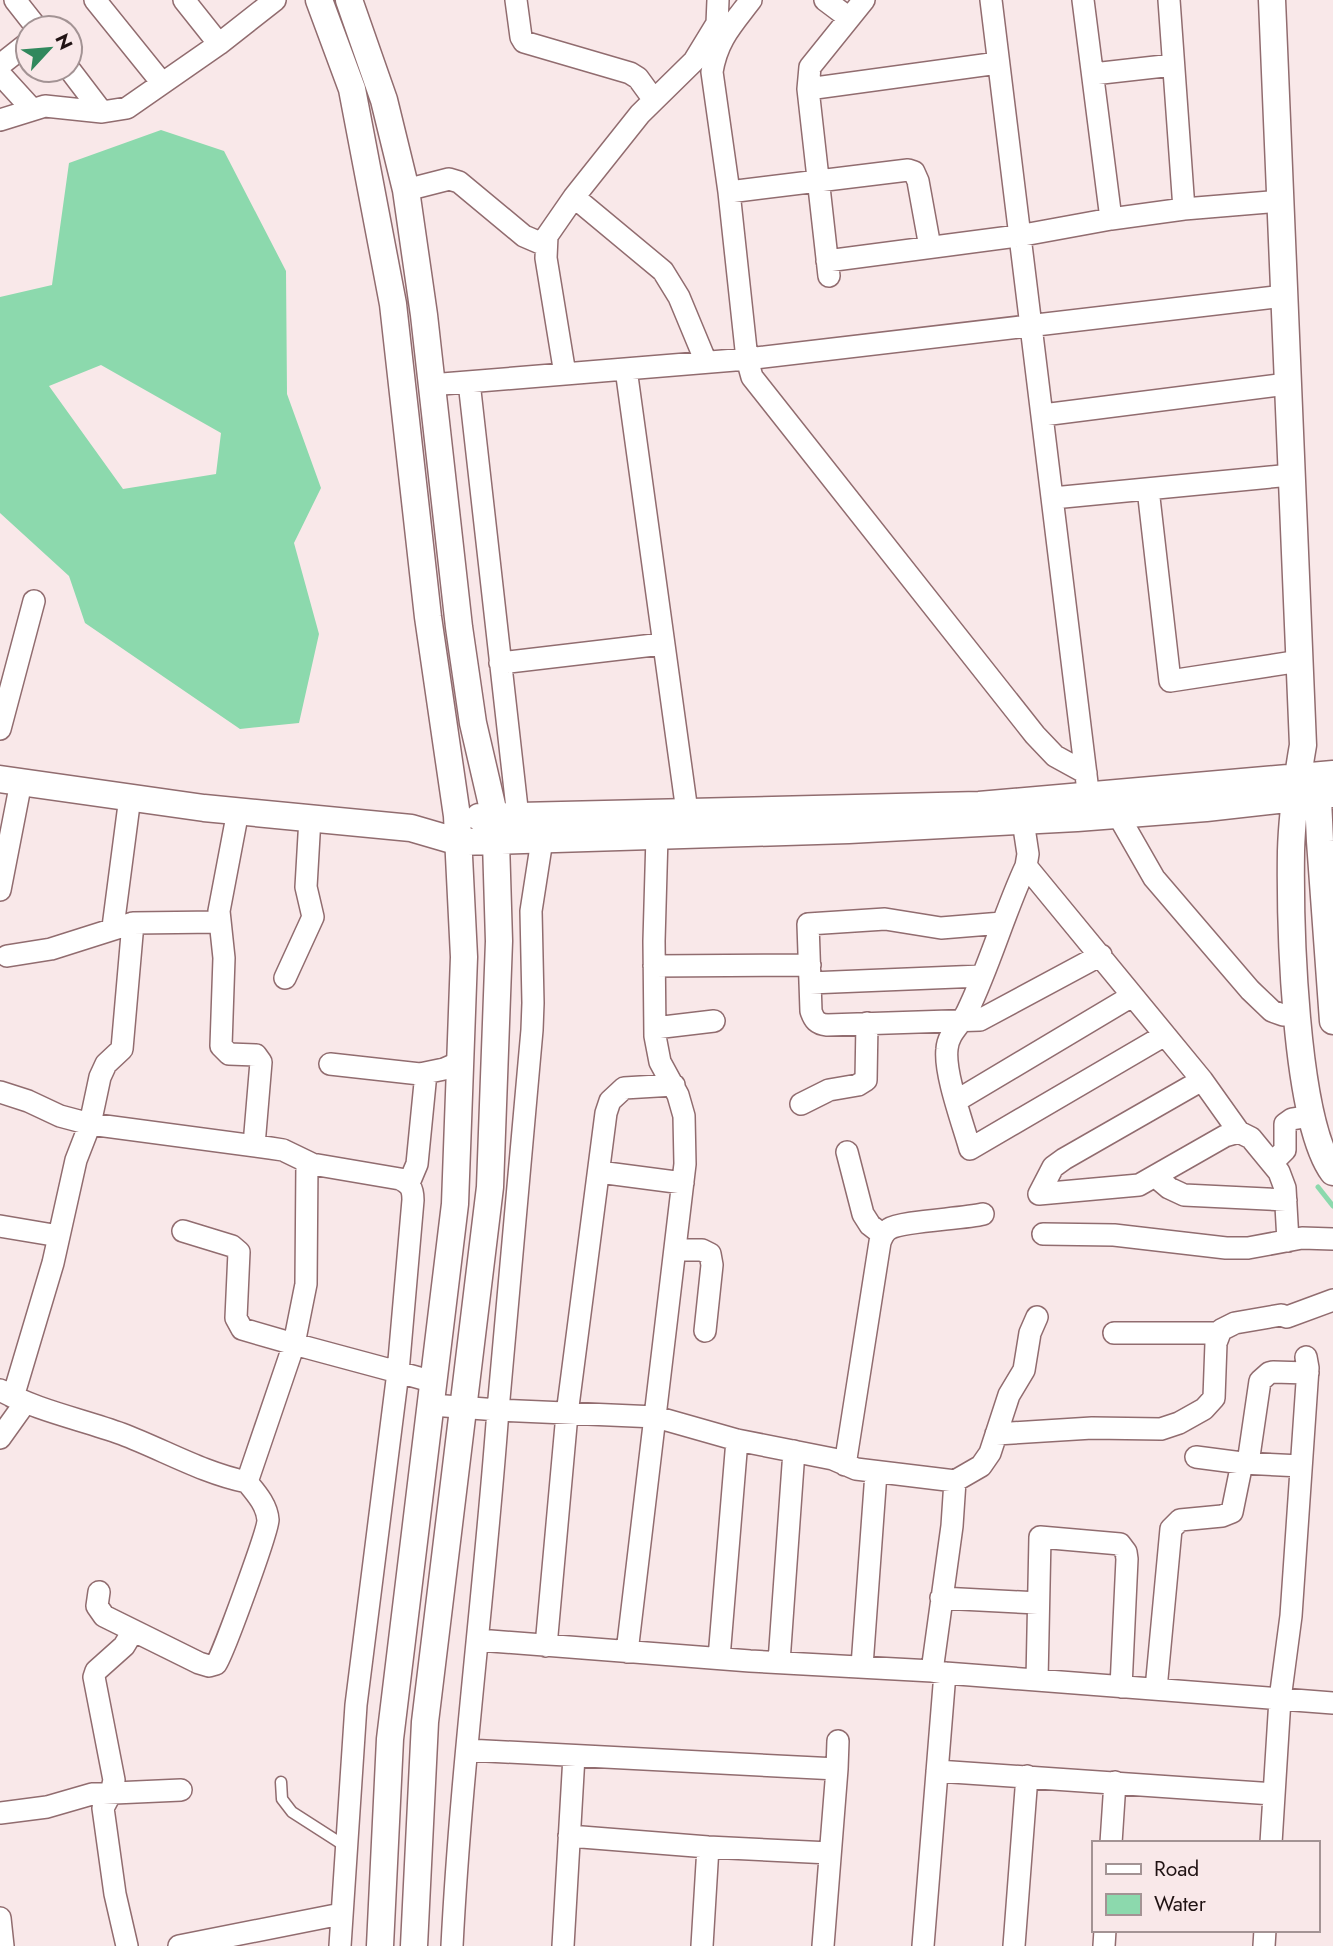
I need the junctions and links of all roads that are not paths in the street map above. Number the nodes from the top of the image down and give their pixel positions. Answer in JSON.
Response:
{"nodes":[{"id":1,"x":15,"y":0,"type":"edge"},
{"id":2,"x":96,"y":0,"type":"edge"},
{"id":3,"x":184,"y":0,"type":"edge"},
{"id":4,"x":276,"y":0,"type":"edge"},
{"id":5,"x":319,"y":0,"type":"edge"},
{"id":6,"x":349,"y":0,"type":"edge"},
{"id":7,"x":516,"y":0,"type":"edge"},
{"id":8,"x":718,"y":0,"type":"edge"},
{"id":9,"x":751,"y":0,"type":"edge"},
{"id":10,"x":825,"y":0,"type":"edge"},
{"id":11,"x":864,"y":0,"type":"edge"},
{"id":12,"x":991,"y":0,"type":"edge"},
{"id":13,"x":1083,"y":0,"type":"edge"},
{"id":14,"x":1169,"y":0,"type":"edge"},
{"id":15,"x":1272,"y":0,"type":"edge"},
{"id":16,"x":26,"y":14,"type":"edge"},
{"id":17,"x":849,"y":18,"type":"junction"},
{"id":18,"x":719,"y":31,"type":"junction"},
{"id":19,"x":219,"y":44,"type":"junction"},
{"id":20,"x":14,"y":54,"type":"edge"},
{"id":21,"x":998,"y":63,"type":"junction"},
{"id":22,"x":0,"y":65,"type":"edge"},
{"id":23,"x":1173,"y":65,"type":"junction"},
{"id":24,"x":0,"y":74,"type":"edge"},
{"id":25,"x":1093,"y":74,"type":"junction"},
{"id":26,"x":162,"y":83,"type":"junction"},
{"id":27,"x":81,"y":84,"type":"edge"},
{"id":28,"x":808,"y":89,"type":"junction"},
{"id":29,"x":654,"y":100,"type":"junction"},
{"id":30,"x":31,"y":108,"type":"junction"},
{"id":31,"x":102,"y":112,"type":"junction"},
{"id":32,"x":0,"y":120,"type":"edge"},
{"id":33,"x":818,"y":181,"type":"junction"},
{"id":34,"x":406,"y":190,"type":"junction"},
{"id":35,"x":729,"y":192,"type":"junction"},
{"id":36,"x":574,"y":197,"type":"junction"},
{"id":37,"x":1280,"y":201,"type":"junction"},
{"id":38,"x":1184,"y":209,"type":"junction"},
{"id":39,"x":1111,"y":219,"type":"junction"},
{"id":40,"x":1018,"y":236,"type":"junction"},
{"id":41,"x":545,"y":245,"type":"junction"},
{"id":42,"x":930,"y":247,"type":"junction"},
{"id":43,"x":1284,"y":296,"type":"junction"},
{"id":44,"x":1031,"y":325,"type":"junction"},
{"id":45,"x":747,"y":359,"type":"junction"},
{"id":46,"x":706,"y":362,"type":"junction"},
{"id":47,"x":626,"y":369,"type":"junction"},
{"id":48,"x":565,"y":374,"type":"junction"},
{"id":49,"x":469,"y":382,"type":"junction"},
{"id":50,"x":1287,"y":384,"type":"junction"},
{"id":51,"x":430,"y":385,"type":"junction"},
{"id":52,"x":1043,"y":415,"type":"junction"},
{"id":53,"x":1291,"y":475,"type":"junction"},
{"id":54,"x":1148,"y":489,"type":"junction"},
{"id":55,"x":1053,"y":498,"type":"junction"},
{"id":56,"x":34,"y":601,"type":"dead end"},
{"id":57,"x":662,"y":645,"type":"junction"},
{"id":58,"x":1300,"y":662,"type":"junction"},
{"id":59,"x":500,"y":663,"type":"junction"},
{"id":60,"x":0,"y":729,"type":"edge"},
{"id":61,"x":11,"y":780,"type":"edge"},
{"id":62,"x":1316,"y":786,"type":"edge"},
{"id":63,"x":1089,"y":795,"type":"junction"},
{"id":64,"x":130,"y":797,"type":"junction"},
{"id":65,"x":239,"y":811,"type":"junction"},
{"id":66,"x":1118,"y":814,"type":"junction"},
{"id":67,"x":310,"y":818,"type":"junction"},
{"id":68,"x":1023,"y":821,"type":"junction"},
{"id":69,"x":689,"y":824,"type":"junction"},
{"id":70,"x":503,"y":826,"type":"junction"},
{"id":71,"x":458,"y":829,"type":"junction"},
{"id":72,"x":657,"y":836,"type":"junction"},
{"id":73,"x":542,"y":840,"type":"junction"},
{"id":74,"x":1026,"y":866,"type":"junction"},
{"id":75,"x":0,"y":890,"type":"edge"},
{"id":76,"x":219,"y":922,"type":"junction"},
{"id":77,"x":1002,"y":923,"type":"junction"},
{"id":78,"x":123,"y":925,"type":"junction"},
{"id":79,"x":1101,"y":955,"type":"junction"},
{"id":80,"x":7,"y":956,"type":"dead end"},
{"id":81,"x":654,"y":966,"type":"junction"},
{"id":82,"x":810,"y":974,"type":"junction"},
{"id":83,"x":981,"y":976,"type":"junction"},
{"id":84,"x":285,"y":978,"type":"dead end"},
{"id":85,"x":1132,"y":996,"type":"junction"},
{"id":86,"x":1298,"y":1016,"type":"junction"},
{"id":87,"x":962,"y":1020,"type":"junction"},
{"id":88,"x":714,"y":1021,"type":"dead end"},
{"id":89,"x":1333,"y":1021,"type":"edge"},
{"id":90,"x":867,"y":1023,"type":"junction"},
{"id":91,"x":655,"y":1028,"type":"junction"},
{"id":92,"x":1165,"y":1035,"type":"junction"},
{"id":93,"x":460,"y":1062,"type":"junction"},
{"id":94,"x":330,"y":1064,"type":"dead end"},
{"id":95,"x":426,"y":1073,"type":"junction"},
{"id":96,"x":1202,"y":1080,"type":"junction"},
{"id":97,"x":674,"y":1086,"type":"junction"},
{"id":98,"x":0,"y":1092,"type":"edge"},
{"id":99,"x":956,"y":1101,"type":"junction"},
{"id":100,"x":801,"y":1104,"type":"dead end"},
{"id":101,"x":1311,"y":1116,"type":"junction"},
{"id":102,"x":90,"y":1124,"type":"junction"},
{"id":103,"x":1239,"y":1132,"type":"junction"},
{"id":104,"x":254,"y":1145,"type":"junction"},
{"id":105,"x":847,"y":1152,"type":"dead end"},
{"id":106,"x":307,"y":1162,"type":"junction"},
{"id":107,"x":1272,"y":1163,"type":"junction"},
{"id":108,"x":599,"y":1172,"type":"junction"},
{"id":109,"x":1333,"y":1172,"type":"edge"},
{"id":110,"x":1156,"y":1177,"type":"junction"},
{"id":111,"x":409,"y":1183,"type":"junction"},
{"id":112,"x":683,"y":1183,"type":"junction"},
{"id":113,"x":1286,"y":1200,"type":"junction"},
{"id":114,"x":983,"y":1214,"type":"dead end"},
{"id":115,"x":0,"y":1226,"type":"edge"},
{"id":116,"x":183,"y":1231,"type":"dead end"},
{"id":117,"x":1043,"y":1234,"type":"dead end"},
{"id":118,"x":883,"y":1235,"type":"junction"},
{"id":119,"x":59,"y":1236,"type":"junction"},
{"id":120,"x":1333,"y":1239,"type":"edge"},
{"id":121,"x":1289,"y":1241,"type":"junction"},
{"id":122,"x":675,"y":1250,"type":"junction"},
{"id":123,"x":1333,"y":1300,"type":"edge"},
{"id":124,"x":1037,"y":1317,"type":"dead end"},
{"id":125,"x":705,"y":1331,"type":"dead end"},
{"id":126,"x":1114,"y":1333,"type":"dead end"},
{"id":127,"x":1219,"y":1333,"type":"junction"},
{"id":128,"x":293,"y":1344,"type":"junction"},
{"id":129,"x":398,"y":1372,"type":"junction"},
{"id":130,"x":433,"y":1393,"type":"junction"},
{"id":131,"x":13,"y":1397,"type":"edge"},
{"id":132,"x":464,"y":1408,"type":"junction"},
{"id":133,"x":498,"y":1410,"type":"junction"},
{"id":134,"x":568,"y":1414,"type":"junction"},
{"id":135,"x":656,"y":1417,"type":"junction"},
{"id":136,"x":996,"y":1434,"type":"junction"},
{"id":137,"x":0,"y":1438,"type":"edge"},
{"id":138,"x":737,"y":1440,"type":"junction"},
{"id":139,"x":794,"y":1451,"type":"junction"},
{"id":140,"x":1196,"y":1457,"type":"dead end"},
{"id":141,"x":1245,"y":1463,"type":"junction"},
{"id":142,"x":845,"y":1465,"type":"junction"},
{"id":143,"x":1301,"y":1466,"type":"junction"},
{"id":144,"x":876,"y":1473,"type":"junction"},
{"id":145,"x":955,"y":1481,"type":"junction"},
{"id":146,"x":247,"y":1482,"type":"junction"},
{"id":147,"x":99,"y":1592,"type":"dead end"},
{"id":148,"x":941,"y":1598,"type":"junction"},
{"id":149,"x":1038,"y":1603,"type":"junction"},
{"id":150,"x":133,"y":1631,"type":"junction"},
{"id":151,"x":478,"y":1640,"type":"junction"},
{"id":152,"x":546,"y":1646,"type":"junction"},
{"id":153,"x":627,"y":1652,"type":"junction"},
{"id":154,"x":719,"y":1658,"type":"junction"},
{"id":155,"x":779,"y":1662,"type":"junction"},
{"id":156,"x":862,"y":1667,"type":"junction"},
{"id":157,"x":939,"y":1672,"type":"junction"},
{"id":158,"x":1037,"y":1680,"type":"junction"},
{"id":159,"x":1121,"y":1687,"type":"junction"},
{"id":160,"x":1156,"y":1689,"type":"junction"},
{"id":161,"x":1280,"y":1699,"type":"junction"},
{"id":162,"x":1333,"y":1703,"type":"edge"},
{"id":163,"x":838,"y":1741,"type":"dead end"},
{"id":164,"x":467,"y":1750,"type":"junction"},
{"id":165,"x":574,"y":1756,"type":"junction"},
{"id":166,"x":836,"y":1769,"type":"junction"},
{"id":167,"x":937,"y":1771,"type":"junction"},
{"id":168,"x":1027,"y":1776,"type":"junction"},
{"id":169,"x":281,"y":1782,"type":"dead end"},
{"id":170,"x":1115,"y":1782,"type":"junction"},
{"id":171,"x":181,"y":1790,"type":"dead end"},
{"id":172,"x":111,"y":1793,"type":"junction"},
{"id":173,"x":1274,"y":1794,"type":"junction"},
{"id":174,"x":0,"y":1812,"type":"edge"},
{"id":175,"x":569,"y":1836,"type":"junction"},
{"id":176,"x":1111,"y":1841,"type":"edge"},
{"id":177,"x":1271,"y":1841,"type":"edge"},
{"id":178,"x":345,"y":1846,"type":"junction"},
{"id":179,"x":708,"y":1847,"type":"junction"},
{"id":180,"x":830,"y":1853,"type":"junction"},
{"id":181,"x":341,"y":1914,"type":"junction"},
{"id":182,"x":0,"y":1918,"type":"edge"},
{"id":183,"x":3,"y":1946,"type":"edge"},
{"id":184,"x":127,"y":1946,"type":"edge"},
{"id":185,"x":179,"y":1946,"type":"edge"},
{"id":186,"x":340,"y":1946,"type":"edge"},
{"id":187,"x":380,"y":1946,"type":"edge"},
{"id":188,"x":414,"y":1946,"type":"edge"},
{"id":189,"x":452,"y":1946,"type":"edge"},
{"id":190,"x":563,"y":1946,"type":"edge"},
{"id":191,"x":702,"y":1946,"type":"edge"},
{"id":192,"x":823,"y":1946,"type":"edge"},
{"id":193,"x":923,"y":1946,"type":"edge"},
{"id":194,"x":1014,"y":1946,"type":"edge"}],
"edges":[{"from":1,"to":16,"type":"street"},
{"from":2,"to":26,"type":"street"},
{"from":3,"to":19,"type":"street"},
{"from":4,"to":19,"type":"street"},
{"from":5,"to":71,"type":"street"},
{"from":6,"to":34,"type":"street"},
{"from":7,"to":29,"type":"street"},
{"from":8,"to":18,"type":"street"},
{"from":9,"to":18,"type":"street"},
{"from":10,"to":17,"type":"street"},
{"from":11,"to":17,"type":"street"},
{"from":12,"to":21,"type":"street"},
{"from":13,"to":25,"type":"street"},
{"from":14,"to":23,"type":"street"},
{"from":15,"to":37,"type":"street"},
{"from":17,"to":28,"type":"street"},
{"from":18,"to":29,"type":"street"},
{"from":18,"to":35,"type":"street"},
{"from":19,"to":26,"type":"street"},
{"from":20,"to":22,"type":"street"},
{"from":21,"to":28,"type":"street"},
{"from":21,"to":40,"type":"street"},
{"from":23,"to":25,"type":"street"},
{"from":23,"to":38,"type":"street"},
{"from":24,"to":30,"type":"street"},
{"from":25,"to":39,"type":"street"},
{"from":26,"to":31,"type":"street"},
{"from":27,"to":31,"type":"street"},
{"from":28,"to":33,"type":"street"},
{"from":29,"to":36,"type":"street"},
{"from":30,"to":31,"type":"street"},
{"from":30,"to":32,"type":"street"},
{"from":33,"to":35,"type":"street"},
{"from":33,"to":42,"type":"street"},
{"from":33,"to":42,"type":"street"},
{"from":34,"to":41,"type":"street"},
{"from":34,"to":51,"type":"street"},
{"from":35,"to":45,"type":"street"},
{"from":36,"to":41,"type":"street"},
{"from":36,"to":46,"type":"street"},
{"from":37,"to":38,"type":"street"},
{"from":37,"to":43,"type":"street"},
{"from":38,"to":39,"type":"street"},
{"from":39,"to":40,"type":"street"},
{"from":40,"to":42,"type":"street"},
{"from":40,"to":44,"type":"street"},
{"from":41,"to":48,"type":"street"},
{"from":43,"to":44,"type":"street"},
{"from":43,"to":50,"type":"street"},
{"from":44,"to":45,"type":"street"},
{"from":44,"to":52,"type":"street"},
{"from":45,"to":46,"type":"street"},
{"from":45,"to":63,"type":"street"},
{"from":46,"to":47,"type":"street"},
{"from":47,"to":48,"type":"street"},
{"from":47,"to":57,"type":"street"},
{"from":48,"to":49,"type":"street"},
{"from":49,"to":51,"type":"street"},
{"from":49,"to":59,"type":"street"},
{"from":50,"to":52,"type":"street"},
{"from":50,"to":53,"type":"street"},
{"from":51,"to":70,"type":"street"},
{"from":52,"to":55,"type":"street"},
{"from":53,"to":54,"type":"street"},
{"from":53,"to":58,"type":"street"},
{"from":54,"to":55,"type":"street"},
{"from":54,"to":58,"type":"street"},
{"from":55,"to":63,"type":"street"},
{"from":56,"to":60,"type":"street"},
{"from":57,"to":59,"type":"street"},
{"from":57,"to":69,"type":"street"},
{"from":58,"to":62,"type":"street"},
{"from":59,"to":70,"type":"street"},
{"from":61,"to":64,"type":"street"},
{"from":61,"to":75,"type":"street"},
{"from":62,"to":63,"type":"street"},
{"from":62,"to":66,"type":"street"},
{"from":62,"to":86,"type":"street"},
{"from":62,"to":89,"type":"street"},
{"from":63,"to":66,"type":"street"},
{"from":63,"to":68,"type":"street"},
{"from":63,"to":69,"type":"street"},
{"from":64,"to":65,"type":"street"},
{"from":64,"to":78,"type":"street"},
{"from":65,"to":67,"type":"street"},
{"from":65,"to":76,"type":"street"},
{"from":66,"to":86,"type":"street"},
{"from":67,"to":71,"type":"street"},
{"from":67,"to":84,"type":"street"},
{"from":68,"to":69,"type":"street"},
{"from":68,"to":74,"type":"street"},
{"from":69,"to":70,"type":"street"},
{"from":69,"to":72,"type":"street"},
{"from":70,"to":71,"type":"street"},
{"from":70,"to":73,"type":"street"},
{"from":70,"to":132,"type":"street"},
{"from":71,"to":93,"type":"street"},
{"from":72,"to":73,"type":"street"},
{"from":72,"to":81,"type":"street"},
{"from":73,"to":133,"type":"street"},
{"from":74,"to":77,"type":"street"},
{"from":74,"to":79,"type":"street"},
{"from":76,"to":78,"type":"street"},
{"from":76,"to":104,"type":"street"},
{"from":77,"to":82,"type":"street"},
{"from":77,"to":83,"type":"street"},
{"from":78,"to":80,"type":"street"},
{"from":78,"to":102,"type":"street"},
{"from":79,"to":85,"type":"street"},
{"from":79,"to":87,"type":"street"},
{"from":81,"to":82,"type":"street"},
{"from":81,"to":91,"type":"street"},
{"from":82,"to":83,"type":"street"},
{"from":82,"to":90,"type":"street"},
{"from":83,"to":87,"type":"street"},
{"from":85,"to":92,"type":"street"},
{"from":85,"to":99,"type":"street"},
{"from":86,"to":101,"type":"street"},
{"from":87,"to":90,"type":"street"},
{"from":87,"to":99,"type":"street"},
{"from":88,"to":91,"type":"street"},
{"from":90,"to":100,"type":"street"},
{"from":91,"to":97,"type":"street"},
{"from":92,"to":96,"type":"street"},
{"from":92,"to":99,"type":"street"},
{"from":93,"to":95,"type":"street"},
{"from":93,"to":130,"type":"street"},
{"from":94,"to":95,"type":"street"},
{"from":95,"to":111,"type":"street"},
{"from":96,"to":103,"type":"street"},
{"from":96,"to":110,"type":"street"},
{"from":97,"to":108,"type":"street"},
{"from":97,"to":112,"type":"street"},
{"from":98,"to":102,"type":"street"},
{"from":101,"to":107,"type":"street"},
{"from":101,"to":109,"type":"street"},
{"from":102,"to":104,"type":"street"},
{"from":102,"to":119,"type":"street"},
{"from":103,"to":107,"type":"street"},
{"from":103,"to":110,"type":"street"},
{"from":104,"to":106,"type":"street"},
{"from":105,"to":118,"type":"street"},
{"from":106,"to":111,"type":"street"},
{"from":106,"to":128,"type":"street"},
{"from":107,"to":113,"type":"street"},
{"from":108,"to":112,"type":"street"},
{"from":108,"to":134,"type":"street"},
{"from":110,"to":113,"type":"street"},
{"from":111,"to":129,"type":"street"},
{"from":112,"to":122,"type":"street"},
{"from":113,"to":121,"type":"street"},
{"from":114,"to":118,"type":"street"},
{"from":115,"to":119,"type":"street"},
{"from":116,"to":128,"type":"street"},
{"from":117,"to":121,"type":"street"},
{"from":118,"to":142,"type":"street"},
{"from":119,"to":131,"type":"street"},
{"from":120,"to":121,"type":"street"},
{"from":122,"to":125,"type":"street"},
{"from":122,"to":135,"type":"street"},
{"from":123,"to":127,"type":"street"},
{"from":124,"to":136,"type":"street"},
{"from":126,"to":127,"type":"street"},
{"from":127,"to":136,"type":"street"},
{"from":128,"to":129,"type":"street"},
{"from":128,"to":146,"type":"street"},
{"from":129,"to":130,"type":"street"},
{"from":129,"to":178,"type":"street"},
{"from":130,"to":132,"type":"street"},
{"from":130,"to":187,"type":"street"},
{"from":131,"to":137,"type":"street"},
{"from":131,"to":146,"type":"street"},
{"from":132,"to":133,"type":"street"},
{"from":132,"to":188,"type":"street"},
{"from":133,"to":134,"type":"street"},
{"from":133,"to":151,"type":"street"},
{"from":134,"to":135,"type":"street"},
{"from":134,"to":152,"type":"street"},
{"from":135,"to":138,"type":"street"},
{"from":135,"to":153,"type":"street"},
{"from":136,"to":145,"type":"street"},
{"from":138,"to":139,"type":"street"},
{"from":138,"to":154,"type":"street"},
{"from":139,"to":142,"type":"street"},
{"from":139,"to":155,"type":"street"},
{"from":140,"to":141,"type":"street"},
{"from":141,"to":143,"type":"street"},
{"from":141,"to":143,"type":"street"},
{"from":141,"to":160,"type":"street"},
{"from":142,"to":144,"type":"street"},
{"from":143,"to":161,"type":"street"},
{"from":144,"to":145,"type":"street"},
{"from":144,"to":156,"type":"street"},
{"from":145,"to":148,"type":"street"},
{"from":146,"to":150,"type":"street"},
{"from":147,"to":150,"type":"street"},
{"from":148,"to":149,"type":"street"},
{"from":148,"to":157,"type":"street"},
{"from":149,"to":158,"type":"street"},
{"from":149,"to":159,"type":"street"},
{"from":150,"to":172,"type":"street"},
{"from":151,"to":152,"type":"street"},
{"from":151,"to":164,"type":"street"},
{"from":152,"to":153,"type":"street"},
{"from":153,"to":154,"type":"street"},
{"from":154,"to":155,"type":"street"},
{"from":155,"to":156,"type":"street"},
{"from":156,"to":157,"type":"street"},
{"from":157,"to":158,"type":"street"},
{"from":157,"to":167,"type":"street"},
{"from":158,"to":159,"type":"street"},
{"from":159,"to":160,"type":"street"},
{"from":160,"to":161,"type":"street"},
{"from":161,"to":162,"type":"street"},
{"from":161,"to":173,"type":"street"},
{"from":163,"to":166,"type":"street"},
{"from":164,"to":165,"type":"street"},
{"from":164,"to":189,"type":"street"},
{"from":165,"to":166,"type":"street"},
{"from":165,"to":175,"type":"street"},
{"from":166,"to":180,"type":"street"},
{"from":167,"to":168,"type":"street"},
{"from":167,"to":193,"type":"street"},
{"from":168,"to":170,"type":"street"},
{"from":168,"to":194,"type":"street"},
{"from":169,"to":178,"type":"lane"},
{"from":170,"to":173,"type":"street"},
{"from":170,"to":176,"type":"street"},
{"from":171,"to":172,"type":"street"},
{"from":172,"to":174,"type":"street"},
{"from":172,"to":184,"type":"street"},
{"from":173,"to":177,"type":"street"},
{"from":175,"to":179,"type":"street"},
{"from":175,"to":190,"type":"street"},
{"from":178,"to":181,"type":"street"},
{"from":179,"to":180,"type":"street"},
{"from":179,"to":191,"type":"street"},
{"from":180,"to":192,"type":"street"},
{"from":181,"to":185,"type":"street"},
{"from":181,"to":186,"type":"street"},
{"from":182,"to":183,"type":"street"}]}
